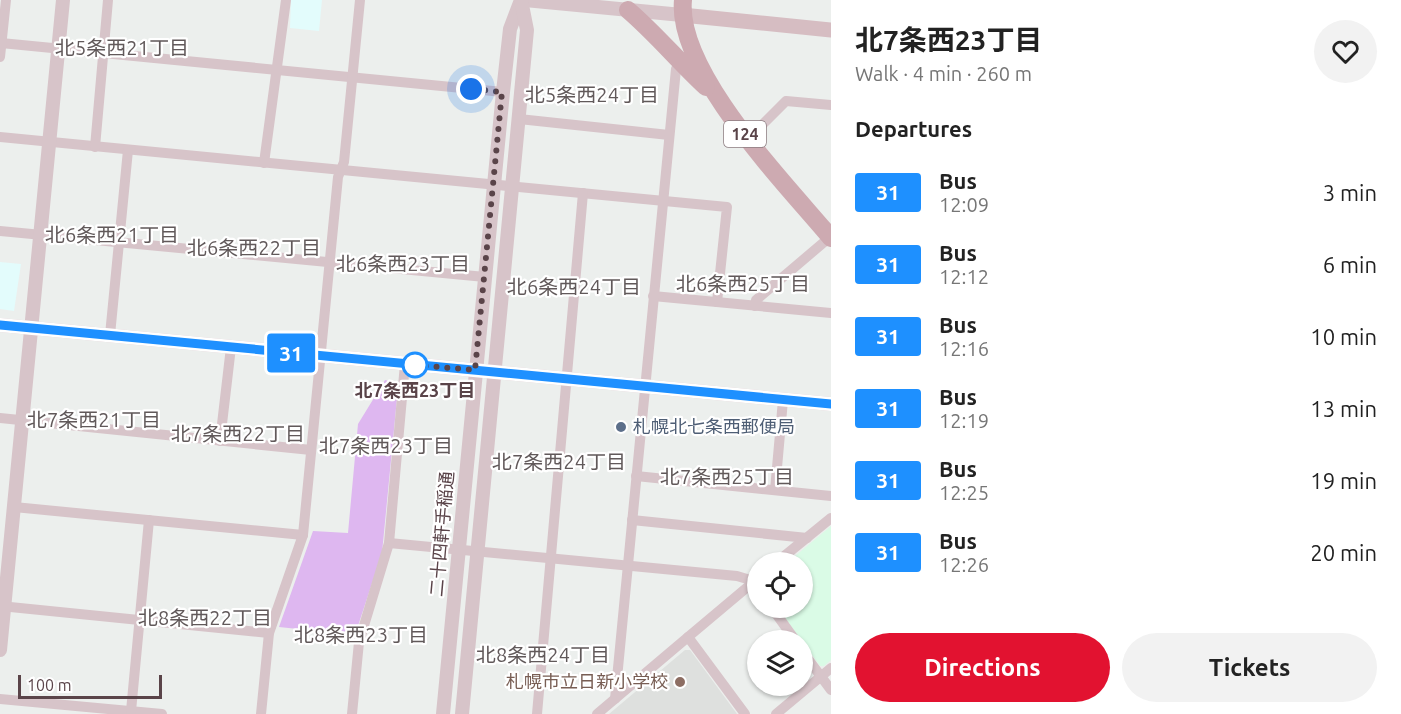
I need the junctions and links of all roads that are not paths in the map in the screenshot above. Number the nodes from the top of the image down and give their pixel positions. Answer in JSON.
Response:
{"nodes":[{"id":1,"x":6,"y":0,"type":"edge"},
{"id":2,"x":63,"y":0,"type":"edge"},
{"id":3,"x":108,"y":0,"type":"edge"},
{"id":4,"x":286,"y":0,"type":"edge"},
{"id":5,"x":360,"y":0,"type":"edge"},
{"id":6,"x":522,"y":0,"type":"edge"},
{"id":7,"x":682,"y":8,"type":"edge"},
{"id":8,"x":628,"y":10,"type":"junction"},
{"id":9,"x":831,"y":30,"type":"edge"},
{"id":10,"x":1,"y":44,"type":"edge"},
{"id":11,"x":58,"y":48,"type":"junction"},
{"id":12,"x":103,"y":54,"type":"junction"},
{"id":13,"x":0,"y":57,"type":"edge"},
{"id":14,"x":681,"y":63,"type":"junction"},
{"id":15,"x":278,"y":72,"type":"junction"},
{"id":16,"x":352,"y":78,"type":"junction"},
{"id":17,"x":502,"y":92,"type":"junction"},
{"id":18,"x":716,"y":96,"type":"junction"},
{"id":19,"x":831,"y":105,"type":"edge"},
{"id":20,"x":519,"y":119,"type":"junction"},
{"id":21,"x":669,"y":135,"type":"junction"},
{"id":22,"x":0,"y":137,"type":"edge"},
{"id":23,"x":749,"y":138,"type":"junction"},
{"id":24,"x":49,"y":142,"type":"junction"},
{"id":25,"x":95,"y":147,"type":"junction"},
{"id":26,"x":128,"y":150,"type":"junction"},
{"id":27,"x":264,"y":163,"type":"junction"},
{"id":28,"x":341,"y":170,"type":"junction"},
{"id":29,"x":494,"y":184,"type":"junction"},
{"id":30,"x":512,"y":186,"type":"junction"},
{"id":31,"x":583,"y":193,"type":"junction"},
{"id":32,"x":662,"y":201,"type":"junction"},
{"id":33,"x":0,"y":231,"type":"edge"},
{"id":34,"x":40,"y":235,"type":"junction"},
{"id":35,"x":830,"y":237,"type":"edge"},
{"id":36,"x":120,"y":243,"type":"junction"},
{"id":37,"x":330,"y":263,"type":"junction"},
{"id":38,"x":484,"y":277,"type":"junction"},
{"id":39,"x":653,"y":296,"type":"junction"},
{"id":40,"x":717,"y":302,"type":"junction"},
{"id":41,"x":755,"y":306,"type":"junction"},
{"id":42,"x":831,"y":313,"type":"edge"},
{"id":43,"x":0,"y":325,"type":"edge"},
{"id":44,"x":31,"y":328,"type":"junction"},
{"id":45,"x":110,"y":336,"type":"junction"},
{"id":46,"x":231,"y":347,"type":"junction"},
{"id":47,"x":321,"y":356,"type":"junction"},
{"id":48,"x":405,"y":364,"type":"junction"},
{"id":49,"x":475,"y":370,"type":"junction"},
{"id":50,"x":495,"y":372,"type":"junction"},
{"id":51,"x":566,"y":379,"type":"junction"},
{"id":52,"x":644,"y":386,"type":"junction"},
{"id":53,"x":783,"y":400,"type":"junction"},
{"id":54,"x":831,"y":404,"type":"edge"},
{"id":55,"x":0,"y":418,"type":"edge"},
{"id":56,"x":22,"y":420,"type":"junction"},
{"id":57,"x":220,"y":441,"type":"junction"},
{"id":58,"x":311,"y":450,"type":"junction"},
{"id":59,"x":636,"y":476,"type":"junction"},
{"id":60,"x":775,"y":490,"type":"junction"},
{"id":61,"x":831,"y":496,"type":"edge"},
{"id":62,"x":9,"y":511,"type":"edge"},
{"id":63,"x":831,"y":518,"type":"edge"},
{"id":64,"x":149,"y":520,"type":"junction"},
{"id":65,"x":632,"y":520,"type":"junction"},
{"id":66,"x":303,"y":535,"type":"junction"},
{"id":67,"x":807,"y":538,"type":"junction"},
{"id":68,"x":389,"y":543,"type":"junction"},
{"id":69,"x":459,"y":549,"type":"junction"},
{"id":70,"x":477,"y":551,"type":"junction"},
{"id":71,"x":790,"y":552,"type":"edge"},
{"id":72,"x":551,"y":558,"type":"junction"},
{"id":73,"x":628,"y":566,"type":"junction"},
{"id":74,"x":747,"y":580,"type":"edge"},
{"id":75,"x":747,"y":590,"type":"edge"},
{"id":76,"x":2,"y":606,"type":"edge"},
{"id":77,"x":140,"y":620,"type":"junction"},
{"id":78,"x":269,"y":633,"type":"junction"},
{"id":79,"x":688,"y":638,"type":"junction"},
{"id":80,"x":0,"y":650,"type":"edge"},
{"id":81,"x":813,"y":666,"type":"edge"},
{"id":82,"x":831,"y":668,"type":"edge"},
{"id":83,"x":821,"y":677,"type":"junction"},
{"id":84,"x":831,"y":690,"type":"edge"},
{"id":85,"x":0,"y":699,"type":"edge"},
{"id":86,"x":615,"y":699,"type":"junction"},
{"id":87,"x":131,"y":711,"type":"junction"},
{"id":88,"x":162,"y":714,"type":"edge"},
{"id":89,"x":261,"y":714,"type":"edge"},
{"id":90,"x":352,"y":714,"type":"edge"},
{"id":91,"x":443,"y":714,"type":"edge"},
{"id":92,"x":462,"y":714,"type":"edge"},
{"id":93,"x":537,"y":714,"type":"edge"},
{"id":94,"x":597,"y":714,"type":"edge"},
{"id":95,"x":745,"y":714,"type":"edge"},
{"id":96,"x":776,"y":714,"type":"edge"}],
"edges":[{"from":1,"to":10,"type":"street"},
{"from":2,"to":11,"type":"street"},
{"from":3,"to":12,"type":"street"},
{"from":4,"to":15,"type":"street"},
{"from":5,"to":16,"type":"street"},
{"from":6,"to":8,"type":"street"},
{"from":6,"to":17,"type":"street","name":"二十四軒手稲通"},
{"from":6,"to":20,"type":"street","name":"二十四軒手稲通"},
{"from":7,"to":8,"type":"street"},
{"from":7,"to":9,"type":"main road"},
{"from":7,"to":18,"type":"main road","number":"124"},
{"from":8,"to":14,"type":"main road"},
{"from":10,"to":11,"type":"street"},
{"from":10,"to":13,"type":"street"},
{"from":11,"to":12,"type":"street"},
{"from":11,"to":24,"type":"street"},
{"from":12,"to":15,"type":"street"},
{"from":12,"to":25,"type":"street"},
{"from":14,"to":18,"type":"main road"},
{"from":14,"to":21,"type":"street"},
{"from":15,"to":16,"type":"street"},
{"from":15,"to":27,"type":"street"},
{"from":16,"to":17,"type":"street"},
{"from":16,"to":28,"type":"street"},
{"from":17,"to":29,"type":"street","name":"二十四軒手稲通"},
{"from":18,"to":23,"type":"main road","number":"124"},
{"from":19,"to":23,"type":"street"},
{"from":20,"to":21,"type":"street"},
{"from":20,"to":30,"type":"street","name":"二十四軒手稲通"},
{"from":21,"to":32,"type":"street"},
{"from":22,"to":24,"type":"street"},
{"from":23,"to":35,"type":"main road","number":"124"},
{"from":24,"to":25,"type":"street"},
{"from":24,"to":34,"type":"street"},
{"from":25,"to":26,"type":"street"},
{"from":26,"to":27,"type":"street"},
{"from":26,"to":36,"type":"street"},
{"from":27,"to":28,"type":"street"},
{"from":28,"to":29,"type":"street"},
{"from":28,"to":37,"type":"street"},
{"from":29,"to":30,"type":"street"},
{"from":29,"to":38,"type":"street","name":"二十四軒手稲通"},
{"from":30,"to":31,"type":"street"},
{"from":30,"to":50,"type":"street","name":"二十四軒手稲通"},
{"from":31,"to":32,"type":"street"},
{"from":31,"to":51,"type":"street"},
{"from":32,"to":39,"type":"street"},
{"from":32,"to":40,"type":"street"},
{"from":33,"to":34,"type":"street"},
{"from":34,"to":36,"type":"street"},
{"from":34,"to":44,"type":"street"},
{"from":35,"to":41,"type":"street"},
{"from":36,"to":37,"type":"street"},
{"from":36,"to":45,"type":"street"},
{"from":37,"to":38,"type":"street"},
{"from":37,"to":47,"type":"street"},
{"from":38,"to":49,"type":"street","name":"二十四軒手稲通"},
{"from":39,"to":40,"type":"street"},
{"from":39,"to":52,"type":"street"},
{"from":40,"to":41,"type":"street"},
{"from":41,"to":42,"type":"street"},
{"from":43,"to":44,"type":"street"},
{"from":44,"to":45,"type":"street"},
{"from":44,"to":56,"type":"street"},
{"from":45,"to":46,"type":"street"},
{"from":46,"to":47,"type":"street"},
{"from":46,"to":57,"type":"street"},
{"from":47,"to":48,"type":"street"},
{"from":47,"to":58,"type":"street"},
{"from":48,"to":49,"type":"street"},
{"from":48,"to":68,"type":"street"},
{"from":49,"to":50,"type":"street"},
{"from":49,"to":69,"type":"street","name":"二十四軒手稲通"},
{"from":50,"to":51,"type":"street"},
{"from":50,"to":70,"type":"street","name":"二十四軒手稲通"},
{"from":51,"to":52,"type":"street"},
{"from":51,"to":72,"type":"street"},
{"from":52,"to":53,"type":"street"},
{"from":52,"to":59,"type":"street"},
{"from":53,"to":54,"type":"street"},
{"from":53,"to":60,"type":"street"},
{"from":55,"to":56,"type":"street"},
{"from":56,"to":57,"type":"street"},
{"from":56,"to":62,"type":"street"},
{"from":57,"to":58,"type":"street"},
{"from":58,"to":66,"type":"street"},
{"from":59,"to":60,"type":"street"},
{"from":59,"to":65,"type":"street"},
{"from":60,"to":61,"type":"street"},
{"from":62,"to":64,"type":"street"},
{"from":62,"to":76,"type":"street"},
{"from":63,"to":67,"type":"street"},
{"from":64,"to":66,"type":"street"},
{"from":64,"to":77,"type":"street"},
{"from":65,"to":67,"type":"street"},
{"from":65,"to":73,"type":"street"},
{"from":66,"to":78,"type":"street"},
{"from":67,"to":71,"type":"street"},
{"from":68,"to":69,"type":"street"},
{"from":68,"to":90,"type":"street"},
{"from":69,"to":70,"type":"street"},
{"from":69,"to":91,"type":"street","name":"二十四軒手稲通"},
{"from":70,"to":72,"type":"street"},
{"from":70,"to":92,"type":"street","name":"二十四軒手稲通"},
{"from":72,"to":73,"type":"street"},
{"from":72,"to":93,"type":"street"},
{"from":73,"to":74,"type":"street"},
{"from":73,"to":86,"type":"street"},
{"from":75,"to":79,"type":"street"},
{"from":76,"to":77,"type":"street"},
{"from":76,"to":80,"type":"street"},
{"from":77,"to":78,"type":"street"},
{"from":77,"to":87,"type":"street"},
{"from":78,"to":89,"type":"street"},
{"from":79,"to":86,"type":"street"},
{"from":79,"to":95,"type":"street"},
{"from":81,"to":83,"type":"street"},
{"from":82,"to":83,"type":"street"},
{"from":83,"to":84,"type":"street"},
{"from":83,"to":96,"type":"street"},
{"from":85,"to":87,"type":"street"},
{"from":86,"to":94,"type":"street"},
{"from":87,"to":88,"type":"street"}]}
